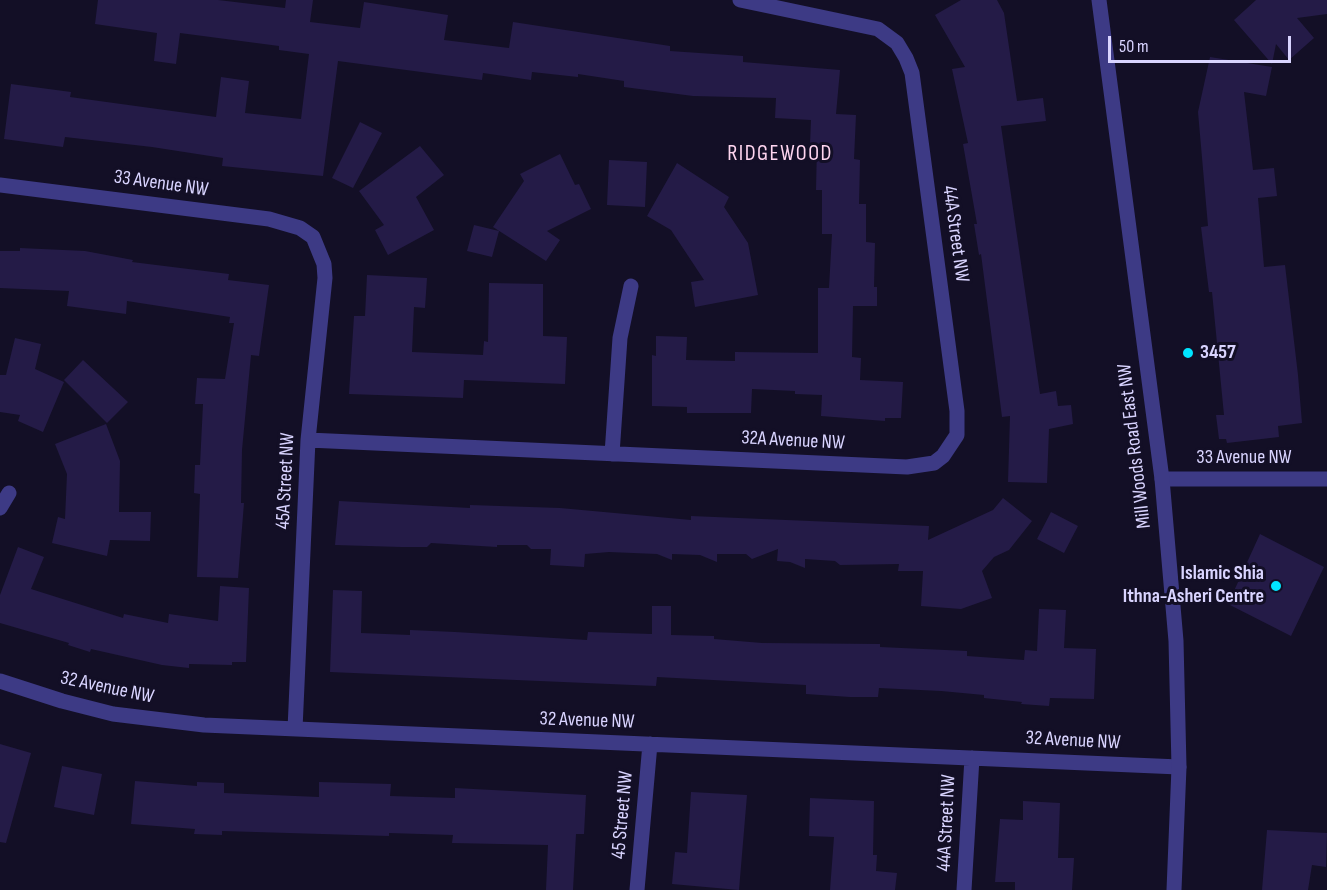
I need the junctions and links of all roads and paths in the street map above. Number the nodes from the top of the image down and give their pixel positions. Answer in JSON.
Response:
{"nodes":[{"id":1,"x":740,"y":0,"type":"edge"},
{"id":2,"x":1098,"y":0,"type":"edge"},
{"id":3,"x":0,"y":185,"type":"edge"},
{"id":4,"x":313,"y":237,"type":"joint"},
{"id":5,"x":631,"y":286,"type":"dead end"},
{"id":6,"x":957,"y":435,"type":"joint"},
{"id":7,"x":308,"y":440,"type":"junction"},
{"id":8,"x":612,"y":454,"type":"junction"},
{"id":9,"x":1162,"y":479,"type":"junction"},
{"id":10,"x":1327,"y":479,"type":"edge"},
{"id":11,"x":9,"y":493,"type":"dead end"},
{"id":12,"x":0,"y":507,"type":"edge"},
{"id":13,"x":0,"y":681,"type":"edge"},
{"id":14,"x":295,"y":729,"type":"junction"},
{"id":15,"x":650,"y":744,"type":"junction"},
{"id":16,"x":972,"y":758,"type":"junction"},
{"id":17,"x":1179,"y":767,"type":"junction"},
{"id":18,"x":637,"y":890,"type":"edge"},
{"id":19,"x":964,"y":890,"type":"edge"},
{"id":20,"x":1174,"y":890,"type":"edge"}],
"edges":[{"from":1,"to":6,"type":"street","name":"44A Street NW"},
{"from":2,"to":9,"type":"street","name":"Mill Woods Road East NW"},
{"from":3,"to":4,"type":"street","name":"33 Avenue NW"},
{"from":4,"to":7,"type":"street","name":"45A Street NW"},
{"from":5,"to":8,"type":"street"},
{"from":6,"to":8,"type":"street","name":"32A Avenue NW"},
{"from":7,"to":8,"type":"street","name":"32A Avenue NW"},
{"from":7,"to":14,"type":"street","name":"45A Street NW"},
{"from":9,"to":10,"type":"street","name":"33 Avenue NW"},
{"from":9,"to":17,"type":"street","name":"Mill Woods Road East NW"},
{"from":11,"to":12,"type":"street"},
{"from":13,"to":14,"type":"street","name":"32 Avenue NW"},
{"from":14,"to":15,"type":"street","name":"32 Avenue NW"},
{"from":15,"to":16,"type":"street","name":"32 Avenue NW"},
{"from":15,"to":18,"type":"street","name":"45 Street NW"},
{"from":16,"to":17,"type":"street","name":"32 Avenue NW"},
{"from":16,"to":19,"type":"street","name":"44A Street NW"},
{"from":17,"to":20,"type":"street","name":"Mill Woods Road East NW"}]}
